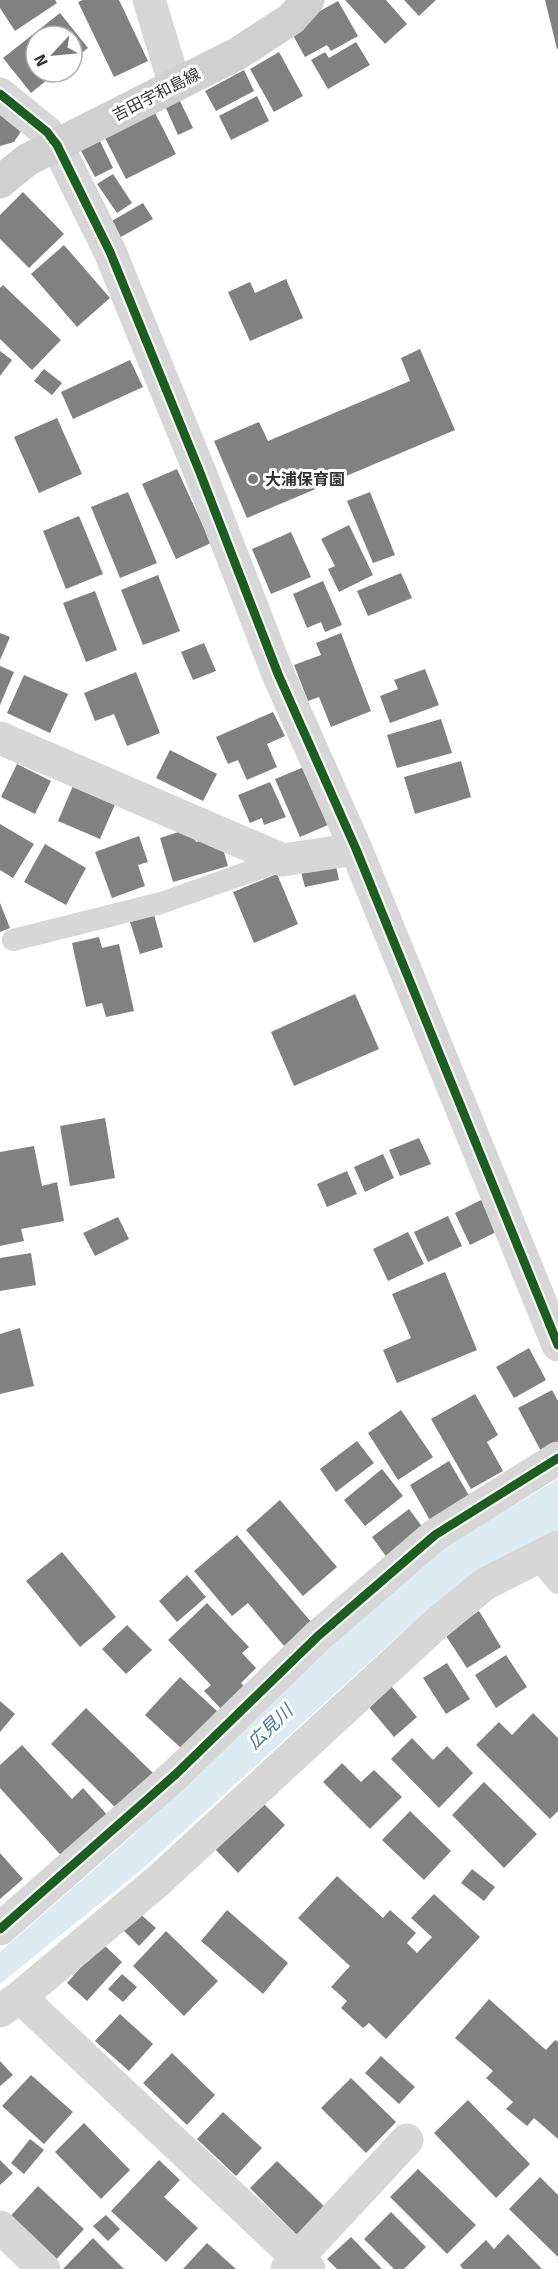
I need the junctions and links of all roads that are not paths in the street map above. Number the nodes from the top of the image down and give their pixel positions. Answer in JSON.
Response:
{"nodes":[{"id":1,"x":149,"y":0,"type":"edge"},
{"id":2,"x":308,"y":0,"type":"edge"},
{"id":3,"x":175,"y":85,"type":"junction"},
{"id":4,"x":0,"y":94,"type":"edge"},
{"id":5,"x":57,"y":145,"type":"junction"},
{"id":6,"x":0,"y":182,"type":"edge"},
{"id":7,"x":0,"y":738,"type":"edge"},
{"id":8,"x":356,"y":849,"type":"junction"},
{"id":9,"x":283,"y":860,"type":"junction"},
{"id":10,"x":13,"y":940,"type":"dead end"},
{"id":11,"x":558,"y":1345,"type":"edge"},
{"id":12,"x":558,"y":1458,"type":"edge"},
{"id":13,"x":547,"y":1552,"type":"edge"},
{"id":14,"x":558,"y":1583,"type":"edge"},
{"id":15,"x":0,"y":1929,"type":"edge"},
{"id":16,"x":10,"y":2004,"type":"edge"},
{"id":17,"x":406,"y":2140,"type":"dead end"},
{"id":18,"x":0,"y":2228,"type":"edge"},
{"id":19,"x":298,"y":2265,"type":"edge"},
{"id":20,"x":44,"y":2269,"type":"edge"}],
"edges":[{"from":1,"to":3,"type":"street"},
{"from":2,"to":3,"type":"main road","name":"吉田宇和島線"},
{"from":3,"to":5,"type":"main road","name":"吉田宇和島線"},
{"from":4,"to":5,"type":"street"},
{"from":5,"to":6,"type":"main road","name":"吉田宇和島線"},
{"from":5,"to":8,"type":"street"},
{"from":7,"to":9,"type":"street"},
{"from":8,"to":9,"type":"street"},
{"from":8,"to":11,"type":"street"},
{"from":9,"to":10,"type":"lane"},
{"from":12,"to":15,"type":"street"},
{"from":13,"to":14,"type":"lane"},
{"from":13,"to":16,"type":"street"},
{"from":16,"to":19,"type":"street"},
{"from":17,"to":19,"type":"street"},
{"from":18,"to":20,"type":"street"}]}
